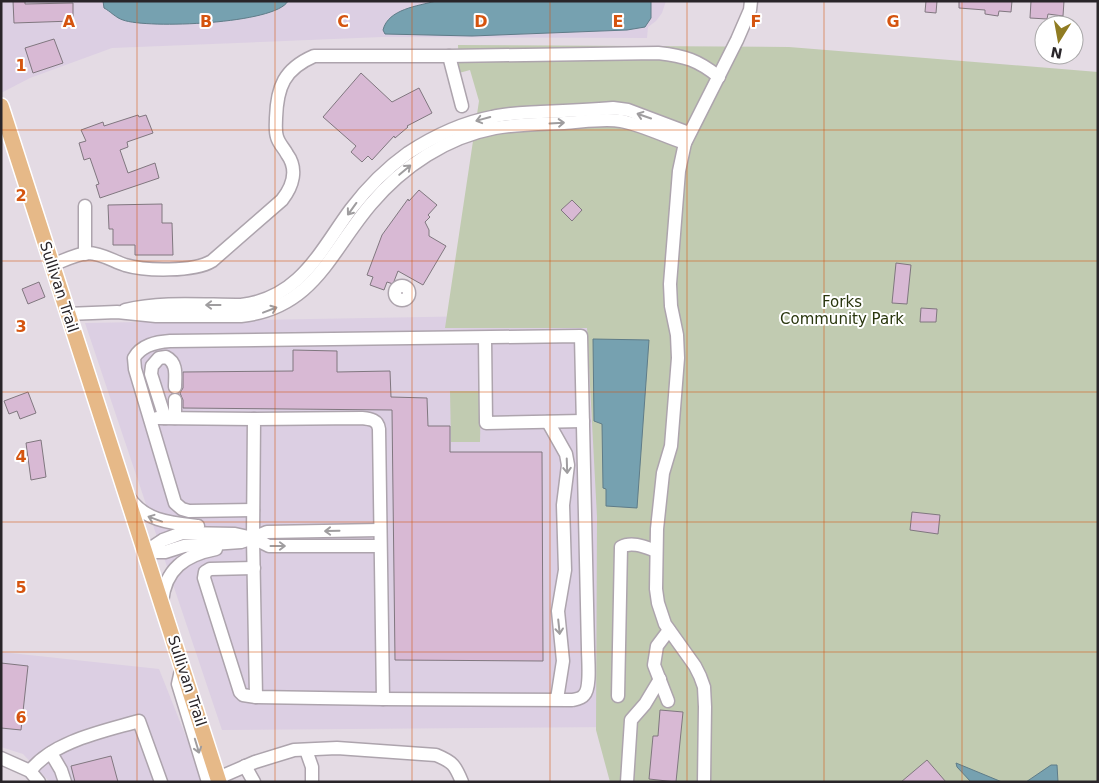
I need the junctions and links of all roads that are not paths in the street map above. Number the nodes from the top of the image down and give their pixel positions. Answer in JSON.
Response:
{"nodes":[{"id":1,"x":751,"y":5,"type":"edge"},
{"id":2,"x":449,"y":56,"type":"junction"},
{"id":3,"x":719,"y":77,"type":"junction"},
{"id":4,"x":1,"y":106,"type":"edge"},
{"id":5,"x":462,"y":106,"type":"dead end"},
{"id":6,"x":687,"y":138,"type":"junction"},
{"id":7,"x":85,"y":206,"type":"dead end"},
{"id":8,"x":85,"y":254,"type":"junction"},
{"id":9,"x":52,"y":265,"type":"junction"},
{"id":10,"x":68,"y":314,"type":"junction"},
{"id":11,"x":484,"y":338,"type":"junction"},
{"id":12,"x":175,"y":387,"type":"dead end"},
{"id":13,"x":175,"y":400,"type":"dead end"},
{"id":14,"x":150,"y":418,"type":"junction"},
{"id":15,"x":170,"y":418,"type":"junction"},
{"id":16,"x":254,"y":419,"type":"junction"},
{"id":17,"x":583,"y":421,"type":"junction"},
{"id":18,"x":548,"y":422,"type":"junction"},
{"id":19,"x":561,"y":446,"type":"junction"},
{"id":20,"x":584,"y":446,"type":"junction"},
{"id":21,"x":126,"y":494,"type":"junction"},
{"id":22,"x":253,"y":510,"type":"junction"},
{"id":23,"x":380,"y":530,"type":"junction"},
{"id":24,"x":253,"y":538,"type":"junction"},
{"id":25,"x":380,"y":546,"type":"junction"},
{"id":26,"x":656,"y":551,"type":"junction"},
{"id":27,"x":145,"y":552,"type":"junction"},
{"id":28,"x":254,"y":568,"type":"junction"},
{"id":29,"x":564,"y":583,"type":"junction"},
{"id":30,"x":587,"y":583,"type":"junction"},
{"id":31,"x":162,"y":602,"type":"junction"},
{"id":32,"x":668,"y":630,"type":"junction"},
{"id":33,"x":660,"y":680,"type":"junction"},
{"id":34,"x":618,"y":696,"type":"dead end"},
{"id":35,"x":256,"y":697,"type":"junction"},
{"id":36,"x":383,"y":699,"type":"junction"},
{"id":37,"x":557,"y":699,"type":"junction"},
{"id":38,"x":668,"y":701,"type":"dead end"},
{"id":39,"x":306,"y":750,"type":"junction"},
{"id":40,"x":51,"y":753,"type":"junction"},
{"id":41,"x":1,"y":758,"type":"edge"},
{"id":42,"x":244,"y":766,"type":"junction"},
{"id":43,"x":30,"y":771,"type":"junction"},
{"id":44,"x":215,"y":781,"type":"edge"},
{"id":45,"x":39,"y":782,"type":"edge"},
{"id":46,"x":65,"y":782,"type":"edge"},
{"id":47,"x":160,"y":782,"type":"edge"},
{"id":48,"x":254,"y":782,"type":"edge"},
{"id":49,"x":312,"y":782,"type":"edge"},
{"id":50,"x":462,"y":782,"type":"edge"},
{"id":51,"x":626,"y":782,"type":"edge"},
{"id":52,"x":704,"y":782,"type":"edge"}],
"edges":[{"from":1,"to":3,"type":"street"},
{"from":2,"to":3,"type":"street"},
{"from":2,"to":5,"type":"street"},
{"from":2,"to":8,"type":"street"},
{"from":3,"to":6,"type":"street"},
{"from":4,"to":9,"type":"main road","name":"Sullivan Trail"},
{"from":6,"to":10,"type":"street"},
{"from":6,"to":26,"type":"street"},
{"from":7,"to":8,"type":"street"},
{"from":8,"to":9,"type":"street"},
{"from":9,"to":10,"type":"main road","name":"Sullivan Trail"},
{"from":10,"to":21,"type":"main road","name":"Sullivan Trail"},
{"from":11,"to":14,"type":"street"},
{"from":11,"to":17,"type":"street"},
{"from":11,"to":18,"type":"street"},
{"from":12,"to":15,"type":"street"},
{"from":13,"to":15,"type":"street"},
{"from":14,"to":15,"type":"street"},
{"from":14,"to":22,"type":"street"},
{"from":15,"to":16,"type":"street"},
{"from":16,"to":22,"type":"street"},
{"from":16,"to":23,"type":"street"},
{"from":17,"to":18,"type":"street"},
{"from":17,"to":20,"type":"street"},
{"from":18,"to":19,"type":"street"},
{"from":19,"to":20,"type":"street"},
{"from":19,"to":29,"type":"street","one_way":true},
{"from":20,"to":30,"type":"street"},
{"from":24,"to":21,"type":"street","one_way":true},
{"from":21,"to":27,"type":"main road","name":"Sullivan Trail"},
{"from":22,"to":24,"type":"street"},
{"from":23,"to":24,"type":"street","one_way":true},
{"from":23,"to":25,"type":"street"},
{"from":24,"to":25,"type":"street","one_way":true},
{"from":24,"to":27,"type":"street"},
{"from":24,"to":28,"type":"street"},
{"from":24,"to":31,"type":"street"},
{"from":25,"to":36,"type":"street"},
{"from":26,"to":32,"type":"street"},
{"from":26,"to":34,"type":"street"},
{"from":27,"to":31,"type":"main road","name":"Sullivan Trail"},
{"from":28,"to":35,"type":"street"},
{"from":28,"to":35,"type":"street"},
{"from":29,"to":30,"type":"street"},
{"from":29,"to":37,"type":"street","one_way":true},
{"from":30,"to":37,"type":"street"},
{"from":31,"to":44,"type":"main road","name":"Sullivan Trail"},
{"from":32,"to":33,"type":"street"},
{"from":32,"to":52,"type":"street"},
{"from":33,"to":38,"type":"street"},
{"from":33,"to":51,"type":"street"},
{"from":35,"to":36,"type":"street"},
{"from":36,"to":37,"type":"street"},
{"from":39,"to":42,"type":"street"},
{"from":39,"to":49,"type":"street"},
{"from":39,"to":50,"type":"street"},
{"from":40,"to":43,"type":"street"},
{"from":40,"to":46,"type":"street"},
{"from":40,"to":47,"type":"street"},
{"from":41,"to":43,"type":"street"},
{"from":42,"to":44,"type":"street"},
{"from":42,"to":48,"type":"street"},
{"from":43,"to":45,"type":"street"}]}
